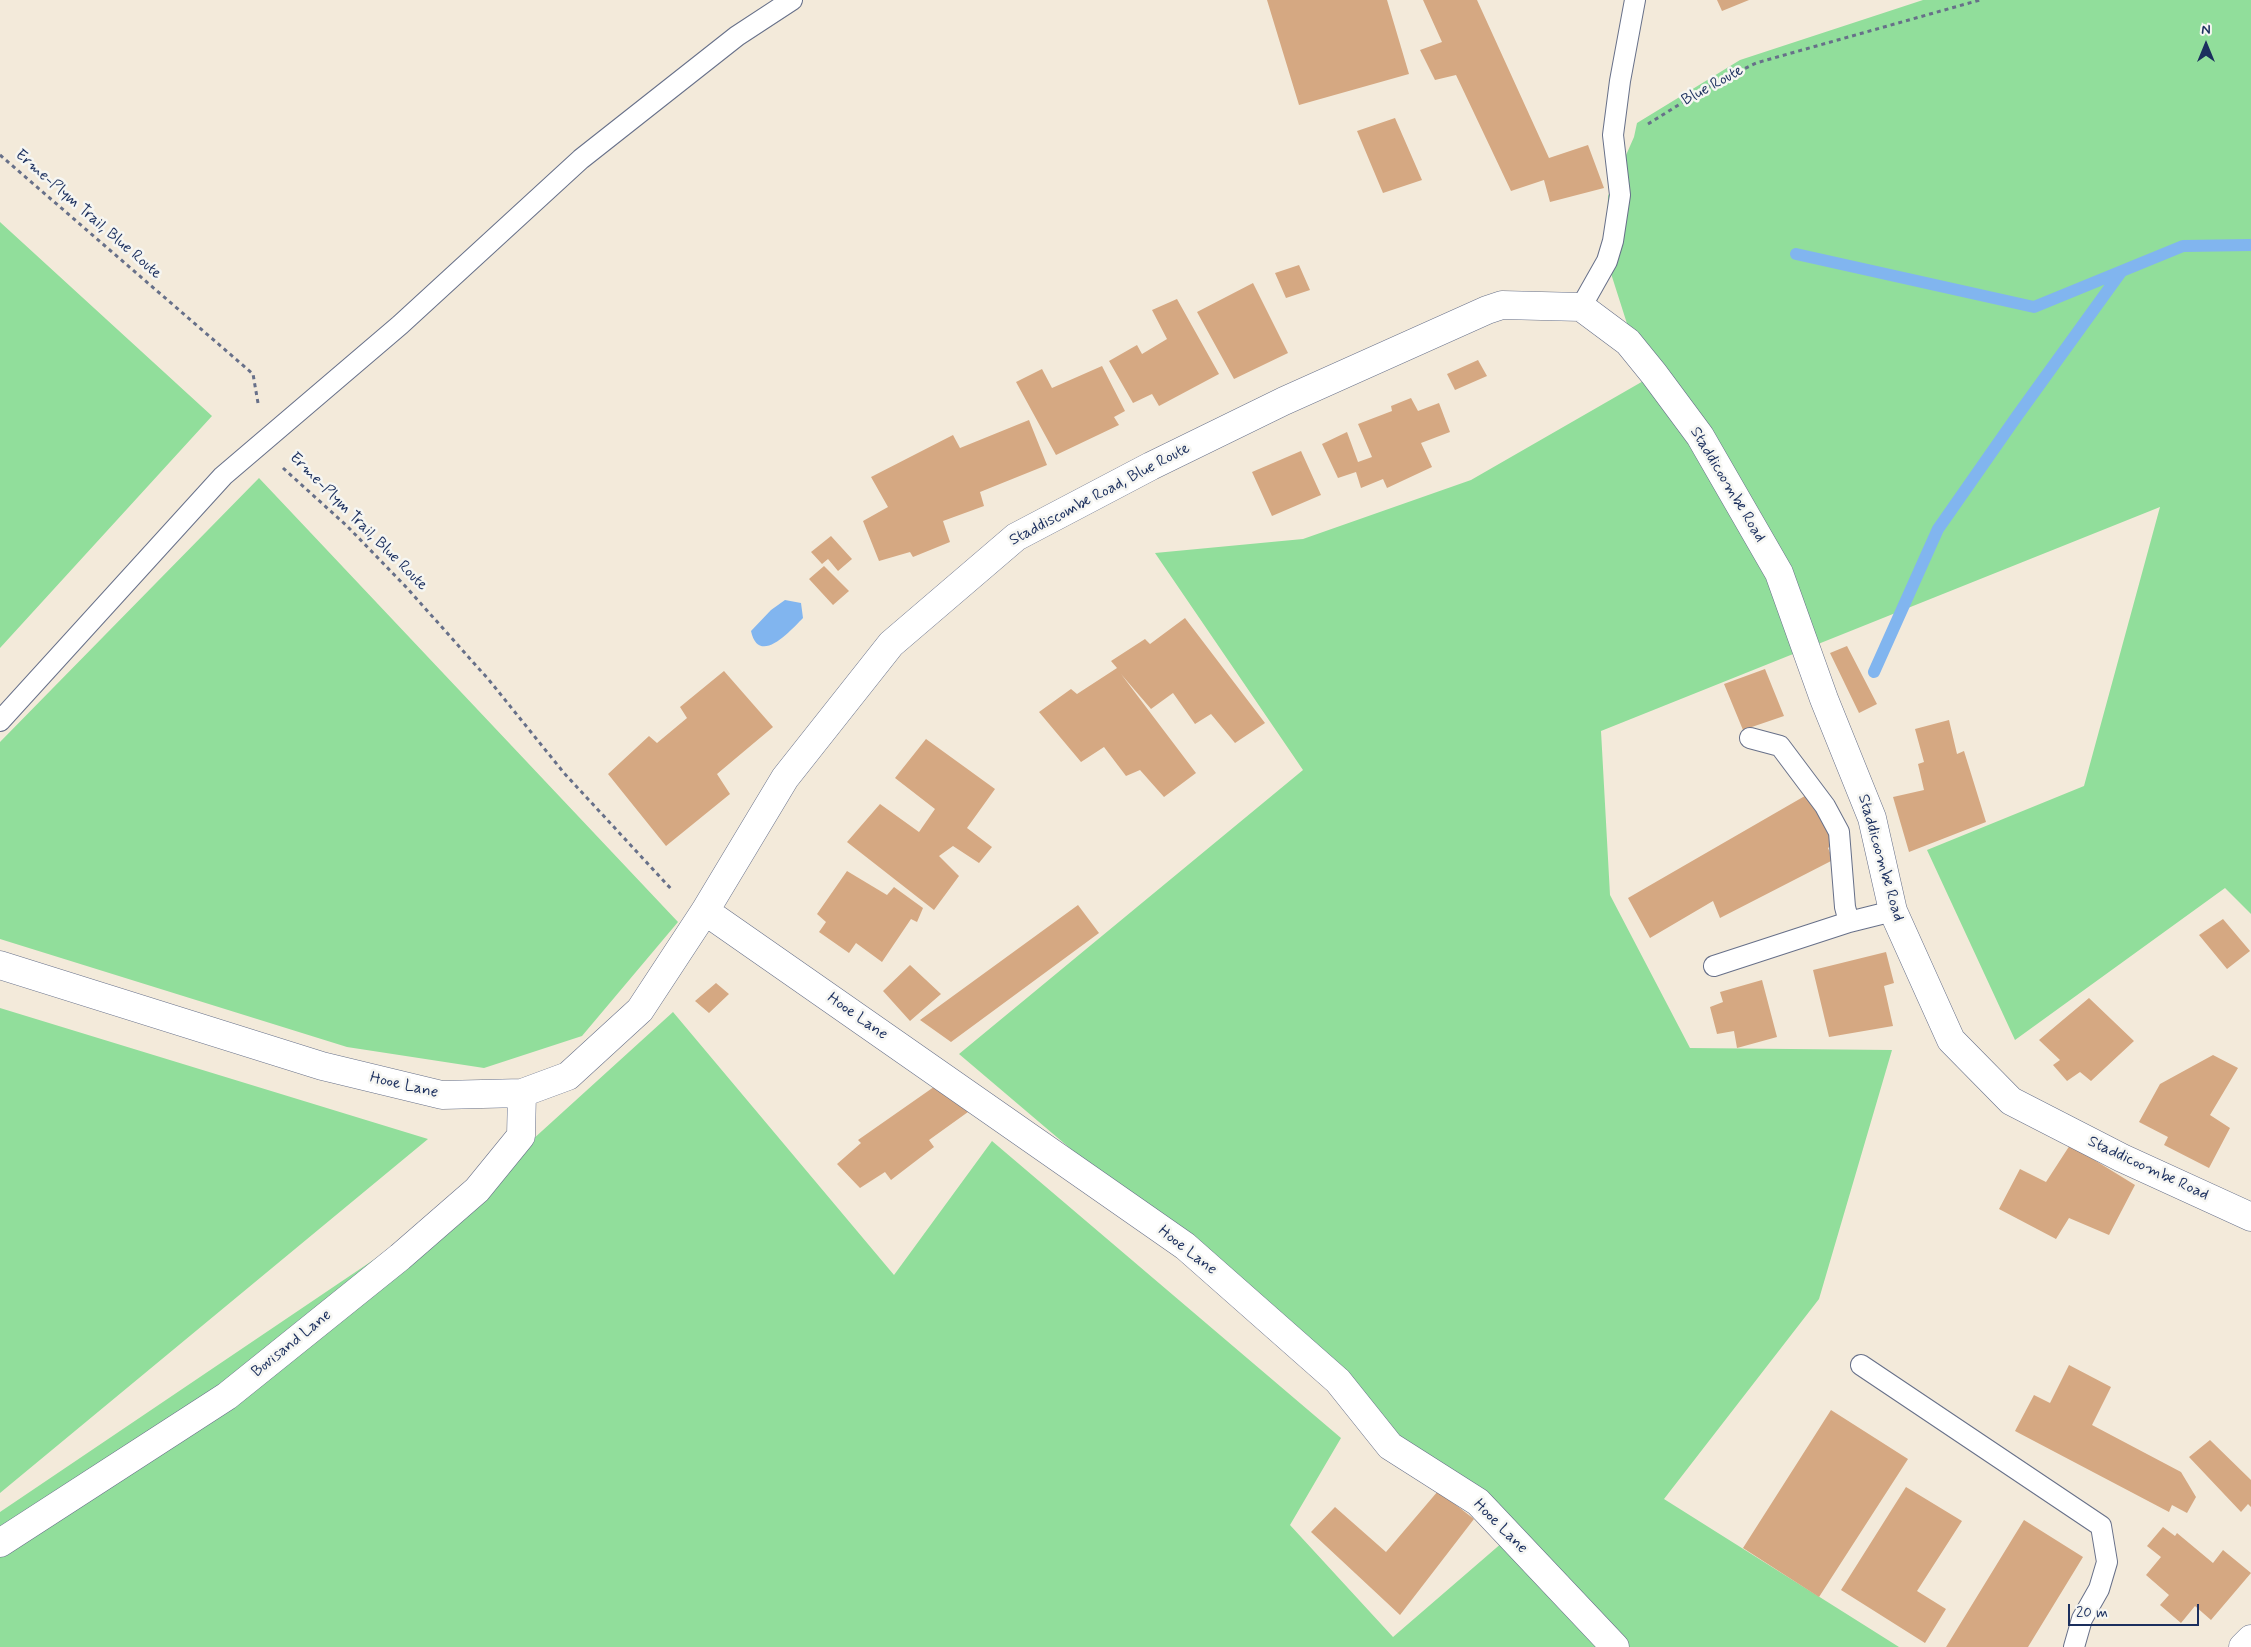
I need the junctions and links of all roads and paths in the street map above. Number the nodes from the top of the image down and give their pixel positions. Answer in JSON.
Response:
{"nodes":[{"id":1,"x":792,"y":0,"type":"edge"},
{"id":2,"x":1635,"y":0,"type":"edge"},
{"id":3,"x":1980,"y":0,"type":"edge"},
{"id":4,"x":1615,"y":152,"type":"junction"},
{"id":5,"x":0,"y":155,"type":"edge"},
{"id":6,"x":1581,"y":307,"type":"junction"},
{"id":7,"x":264,"y":436,"type":"junction"},
{"id":8,"x":0,"y":722,"type":"edge"},
{"id":9,"x":1750,"y":738,"type":"dead end"},
{"id":10,"x":674,"y":892,"type":"dead end"},
{"id":11,"x":705,"y":911,"type":"junction"},
{"id":12,"x":1893,"y":911,"type":"junction"},
{"id":13,"x":1849,"y":922,"type":"junction"},
{"id":14,"x":0,"y":966,"type":"edge"},
{"id":15,"x":1714,"y":966,"type":"dead end"},
{"id":16,"x":522,"y":1093,"type":"junction"},
{"id":17,"x":2251,"y":1217,"type":"edge"},
{"id":18,"x":1861,"y":1365,"type":"dead end"},
{"id":19,"x":0,"y":1543,"type":"edge"},
{"id":20,"x":2251,"y":1639,"type":"edge"},
{"id":21,"x":1615,"y":1647,"type":"edge"},
{"id":22,"x":2074,"y":1647,"type":"edge"},
{"id":23,"x":2242,"y":1647,"type":"edge"}],
"edges":[{"from":1,"to":7,"type":"lane"},
{"from":2,"to":4,"type":"lane"},
{"from":3,"to":4,"type":"path","name":"Blue Route"},
{"from":4,"to":6,"type":"lane"},
{"from":5,"to":7,"type":"path","name":"Erme-Plym Trail, Blue Route"},
{"from":6,"to":11,"type":"street","name":"Staddiscombe Road, Blue Route"},
{"from":6,"to":12,"type":"street","name":"Staddicoombe Road"},
{"from":7,"to":8,"type":"lane"},
{"from":7,"to":10,"type":"path","name":"Erme-Plym Trail, Blue Route"},
{"from":9,"to":13,"type":"lane"},
{"from":11,"to":16,"type":"street","name":"Hooe Lane"},
{"from":11,"to":21,"type":"street","name":"Hooe Lane"},
{"from":12,"to":13,"type":"lane"},
{"from":12,"to":17,"type":"street","name":"Staddicoombe Road"},
{"from":13,"to":15,"type":"lane"},
{"from":14,"to":16,"type":"street","name":"Hooe Lane"},
{"from":16,"to":19,"type":"street","name":"Bovisand Lane"},
{"from":18,"to":22,"type":"lane"},
{"from":20,"to":23,"type":"street"}]}
